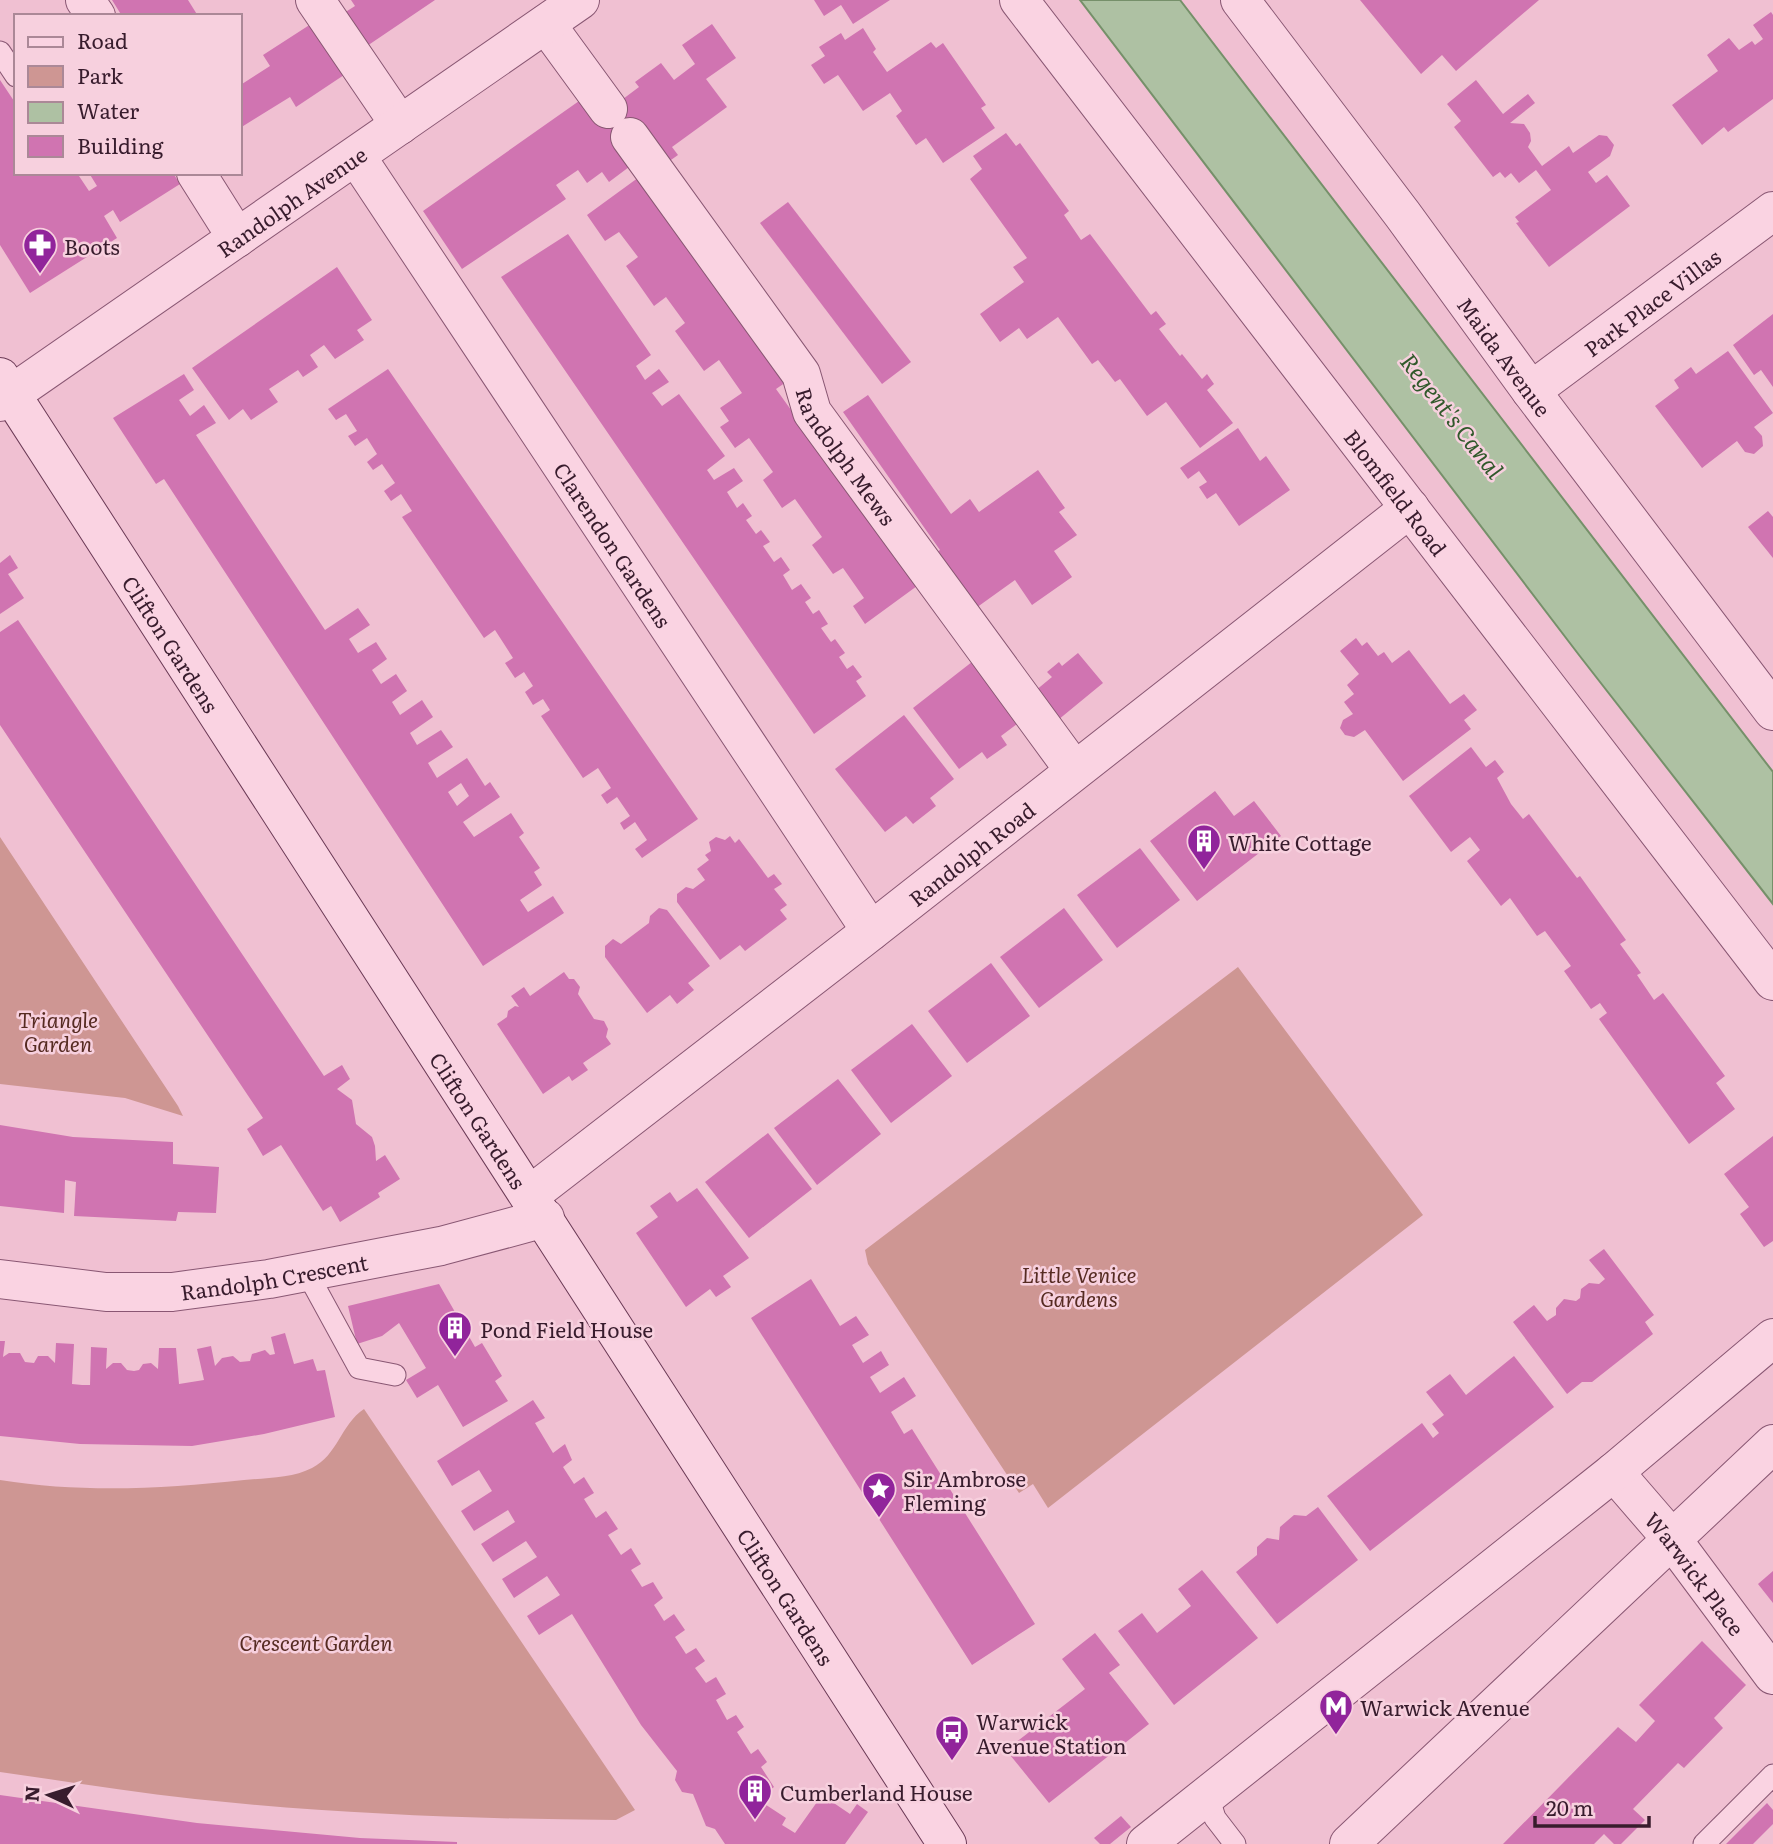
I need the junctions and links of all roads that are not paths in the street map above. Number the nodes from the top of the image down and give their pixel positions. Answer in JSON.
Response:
{"nodes":[{"id":1,"x":315,"y":0,"type":"edge"},
{"id":2,"x":1019,"y":0,"type":"edge"},
{"id":3,"x":1240,"y":0,"type":"edge"},
{"id":4,"x":558,"y":10,"type":"edge"},
{"id":5,"x":0,"y":52,"type":"edge"},
{"id":6,"x":14,"y":73,"type":"edge"},
{"id":7,"x":400,"y":125,"type":"junction"},
{"id":8,"x":356,"y":156,"type":"junction"},
{"id":9,"x":198,"y":175,"type":"edge"},
{"id":10,"x":1773,"y":211,"type":"edge"},
{"id":11,"x":237,"y":238,"type":"junction"},
{"id":12,"x":4,"y":391,"type":"edge"},
{"id":13,"x":1531,"y":391,"type":"junction"},
{"id":14,"x":1410,"y":508,"type":"junction"},
{"id":15,"x":1773,"y":711,"type":"edge"},
{"id":16,"x":1074,"y":770,"type":"junction"},
{"id":17,"x":871,"y":931,"type":"junction"},
{"id":18,"x":1773,"y":981,"type":"edge"},
{"id":19,"x":537,"y":1207,"type":"junction"},
{"id":20,"x":306,"y":1271,"type":"junction"},
{"id":21,"x":0,"y":1279,"type":"edge"},
{"id":22,"x":1773,"y":1338,"type":"edge"},
{"id":23,"x":395,"y":1375,"type":"dead end"},
{"id":24,"x":1773,"y":1444,"type":"edge"},
{"id":25,"x":1614,"y":1472,"type":"junction"},
{"id":26,"x":1671,"y":1538,"type":"junction"},
{"id":27,"x":1773,"y":1675,"type":"edge"},
{"id":28,"x":1773,"y":1775,"type":"edge"},
{"id":29,"x":1208,"y":1796,"type":"junction"},
{"id":30,"x":1151,"y":1843,"type":"edge"},
{"id":31,"x":947,"y":1844,"type":"edge"},
{"id":32,"x":1235,"y":1844,"type":"edge"},
{"id":33,"x":1349,"y":1844,"type":"edge"},
{"id":34,"x":1704,"y":1844,"type":"edge"}],
"edges":[{"from":1,"to":7,"type":"street"},
{"from":2,"to":14,"type":"street","name":"Blomfield Road"},
{"from":3,"to":13,"type":"street","name":"Maida Avenue"},
{"from":4,"to":7,"type":"street","name":"Randolph Avenue"},
{"from":4,"to":16,"type":"street","name":"Randolph Mews"},
{"from":5,"to":6,"type":"lane"},
{"from":7,"to":8,"type":"street","name":"Randolph Avenue"},
{"from":8,"to":11,"type":"street","name":"Randolph Avenue"},
{"from":8,"to":17,"type":"street","name":"Clarendon Gardens"},
{"from":9,"to":11,"type":"street"},
{"from":10,"to":13,"type":"street","name":"Park Place Villas"},
{"from":11,"to":12,"type":"street","name":"Randolph Avenue"},
{"from":12,"to":19,"type":"street","name":"Clifton Gardens"},
{"from":13,"to":15,"type":"street","name":"Maida Avenue"},
{"from":14,"to":16,"type":"street","name":"Randolph Road"},
{"from":14,"to":18,"type":"street","name":"Blomfield Road"},
{"from":16,"to":17,"type":"street","name":"Randolph Road"},
{"from":17,"to":19,"type":"street","name":"Randolph Road"},
{"from":19,"to":20,"type":"street","name":"Randolph Crescent"},
{"from":19,"to":31,"type":"street","name":"Clifton Gardens"},
{"from":20,"to":21,"type":"street","name":"Randolph Crescent"},
{"from":20,"to":23,"type":"lane"},
{"from":22,"to":25,"type":"street"},
{"from":24,"to":26,"type":"street"},
{"from":25,"to":26,"type":"street","name":"Warwick Place"},
{"from":25,"to":29,"type":"street"},
{"from":26,"to":27,"type":"street","name":"Warwick Place"},
{"from":26,"to":33,"type":"street"},
{"from":28,"to":34,"type":"lane"},
{"from":29,"to":30,"type":"street"},
{"from":29,"to":32,"type":"lane"}]}
